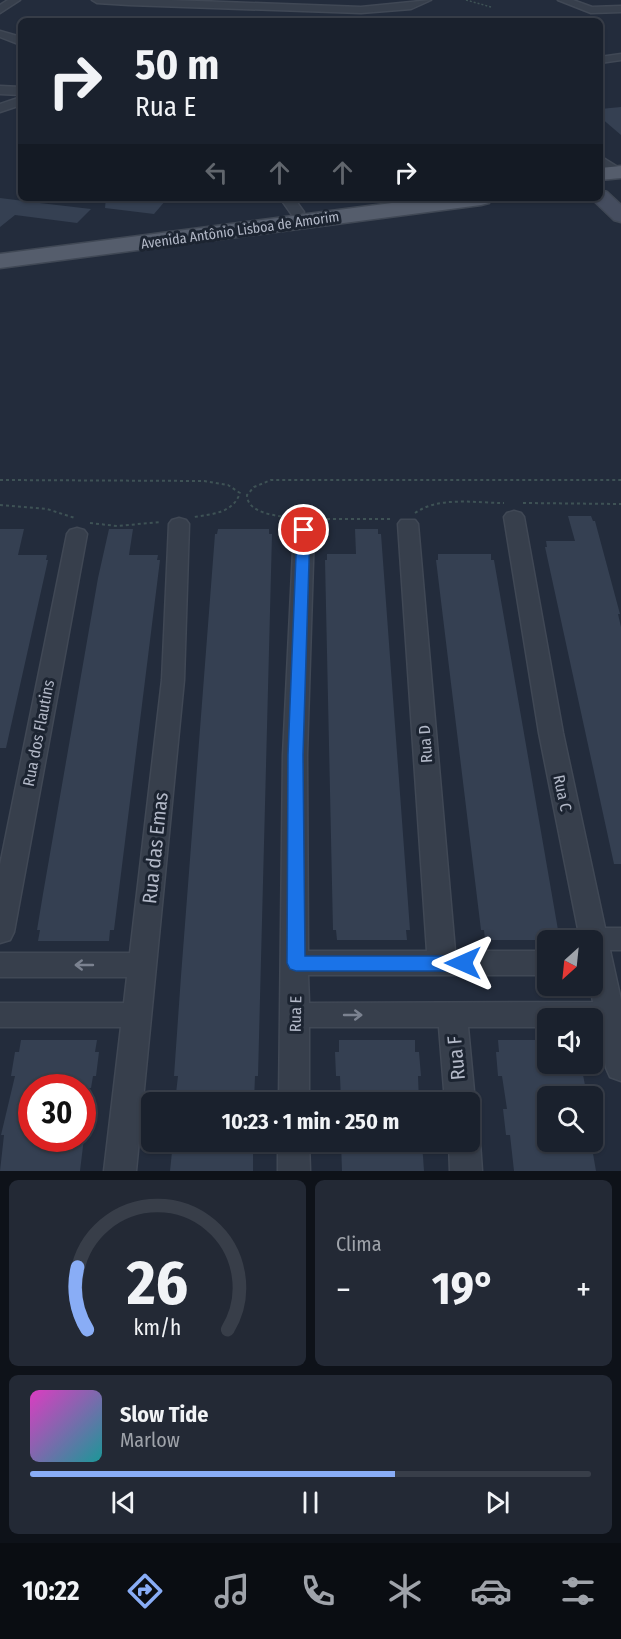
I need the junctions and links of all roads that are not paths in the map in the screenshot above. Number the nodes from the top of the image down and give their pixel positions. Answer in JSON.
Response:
{"nodes":[{"id":1,"x":15,"y":0,"type":"edge"},
{"id":2,"x":98,"y":0,"type":"edge"},
{"id":3,"x":426,"y":0,"type":"edge"},
{"id":4,"x":563,"y":0,"type":"edge"},
{"id":5,"x":621,"y":9,"type":"edge"},
{"id":6,"x":0,"y":10,"type":"edge"},
{"id":7,"x":0,"y":34,"type":"edge"},
{"id":8,"x":18,"y":40,"type":"edge"},
{"id":9,"x":621,"y":57,"type":"edge"},
{"id":10,"x":603,"y":60,"type":"edge"},
{"id":11,"x":0,"y":90,"type":"edge"},
{"id":12,"x":18,"y":91,"type":"edge"},
{"id":13,"x":18,"y":102,"type":"edge"},
{"id":14,"x":0,"y":108,"type":"edge"},
{"id":15,"x":607,"y":178,"type":"edge"},
{"id":16,"x":621,"y":199,"type":"edge"},
{"id":17,"x":358,"y":201,"type":"edge"},
{"id":18,"x":458,"y":201,"type":"edge"},
{"id":19,"x":292,"y":205,"type":"edge"},
{"id":20,"x":621,"y":216,"type":"edge"},
{"id":21,"x":0,"y":253,"type":"edge"},
{"id":22,"x":0,"y":261,"type":"edge"},
{"id":23,"x":514,"y":517,"type":"dead end"},
{"id":24,"x":404,"y":519,"type":"road end"},
{"id":25,"x":179,"y":521,"type":"road end"},
{"id":26,"x":307,"y":522,"type":"road end"},
{"id":27,"x":79,"y":525,"type":"road end"},
{"id":28,"x":597,"y":930,"type":"edge"},
{"id":29,"x":0,"y":932,"type":"edge"},
{"id":30,"x":603,"y":957,"type":"edge"},
{"id":31,"x":296,"y":963,"type":"junction"},
{"id":32,"x":441,"y":963,"type":"junction"},
{"id":33,"x":537,"y":963,"type":"edge"},
{"id":34,"x":0,"y":965,"type":"edge"},
{"id":35,"x":142,"y":965,"type":"junction"},
{"id":36,"x":452,"y":1014,"type":"junction"},
{"id":37,"x":0,"y":1015,"type":"edge"},
{"id":38,"x":136,"y":1015,"type":"junction"},
{"id":39,"x":294,"y":1015,"type":"junction"},
{"id":40,"x":615,"y":1031,"type":"edge"},
{"id":41,"x":621,"y":1068,"type":"edge"},
{"id":42,"x":294,"y":1092,"type":"edge"},
{"id":43,"x":459,"y":1092,"type":"edge"},
{"id":44,"x":294,"y":1152,"type":"edge"},
{"id":45,"x":465,"y":1152,"type":"edge"},
{"id":46,"x":120,"y":1171,"type":"edge"},
{"id":47,"x":294,"y":1171,"type":"edge"},
{"id":48,"x":466,"y":1171,"type":"edge"}],
"edges":[{"from":1,"to":6,"type":"street"},
{"from":2,"to":3,"type":"street"},
{"from":4,"to":5,"type":"street"},
{"from":7,"to":8,"type":"street"},
{"from":9,"to":10,"type":"street"},
{"from":11,"to":12,"type":"street"},
{"from":13,"to":14,"type":"street"},
{"from":15,"to":16,"type":"street"},
{"from":15,"to":20,"type":"street"},
{"from":17,"to":19,"type":"main road","name":"Avenida Antônio Lisboa de Amorim"},
{"from":18,"to":22,"type":"main road","name":"Avenida Antônio Lisboa de Amorim"},
{"from":19,"to":21,"type":"main road","name":"Avenida Antônio Lisboa de Amorim"},
{"from":23,"to":28,"type":"street","name":"Rua C"},
{"from":24,"to":32,"type":"street","name":"Rua D"},
{"from":25,"to":35,"type":"street","name":"Rua das Emas"},
{"from":26,"to":31,"type":"street","name":"Rua E"},
{"from":27,"to":29,"type":"street","name":"Rua dos Flautins"},
{"from":30,"to":40,"type":"street","name":"Rua C"},
{"from":31,"to":32,"type":"street"},
{"from":31,"to":39,"type":"street","name":"Rua E"},
{"from":32,"to":33,"type":"street"},
{"from":35,"to":34,"type":"street","one_way":true},
{"from":35,"to":38,"type":"street","name":"Rua das Emas"},
{"from":39,"to":36,"type":"street","one_way":true},
{"from":36,"to":40,"type":"street"},
{"from":36,"to":43,"type":"street","name":"Rua F"},
{"from":37,"to":38,"type":"street"},
{"from":38,"to":46,"type":"street","name":"Rua das Emas"},
{"from":39,"to":42,"type":"street","name":"Rua E"},
{"from":40,"to":41,"type":"street","name":"Rua C"},
{"from":44,"to":47,"type":"street"},
{"from":45,"to":48,"type":"street"}]}
